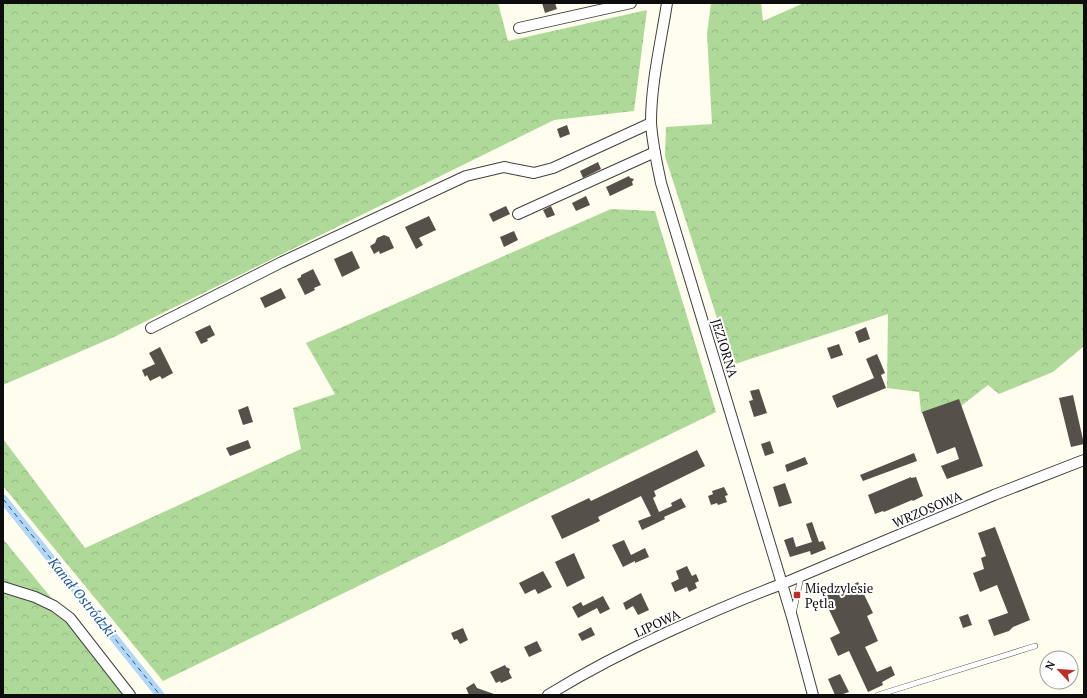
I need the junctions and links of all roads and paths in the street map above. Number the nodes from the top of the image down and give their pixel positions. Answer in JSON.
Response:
{"nodes":[{"id":1,"x":631,"y":3,"type":"edge"},
{"id":2,"x":667,"y":3,"type":"edge"},
{"id":3,"x":518,"y":28,"type":"dead end"},
{"id":4,"x":651,"y":123,"type":"junction"},
{"id":5,"x":655,"y":152,"type":"junction"},
{"id":6,"x":518,"y":214,"type":"dead end"},
{"id":7,"x":151,"y":328,"type":"dead end"},
{"id":8,"x":1084,"y":460,"type":"edge"},
{"id":9,"x":801,"y":577,"type":"junction"},
{"id":10,"x":782,"y":584,"type":"junction"},
{"id":11,"x":3,"y":587,"type":"edge"},
{"id":12,"x":792,"y":617,"type":"junction"},
{"id":13,"x":1035,"y":646,"type":"dead end"},
{"id":14,"x":130,"y":695,"type":"edge"},
{"id":15,"x":548,"y":695,"type":"edge"},
{"id":16,"x":813,"y":695,"type":"edge"},
{"id":17,"x":878,"y":695,"type":"edge"}],
"edges":[{"from":1,"to":3,"type":"street"},
{"from":2,"to":4,"type":"street","name":"JEZIORNA"},
{"from":4,"to":5,"type":"street","name":"JEZIORNA"},
{"from":4,"to":7,"type":"street"},
{"from":5,"to":6,"type":"street"},
{"from":5,"to":10,"type":"street","name":"JEZIORNA"},
{"from":8,"to":9,"type":"street","name":"WRZOSOWA"},
{"from":9,"to":10,"type":"street","name":"WRZOSOWA"},
{"from":9,"to":12,"type":"lane"},
{"from":10,"to":12,"type":"street","name":"JEZIORNA"},
{"from":10,"to":15,"type":"street","name":"LIPOWA"},
{"from":11,"to":14,"type":"street"},
{"from":12,"to":16,"type":"street","name":"JEZIORNA"},
{"from":13,"to":17,"type":"lane"}]}
